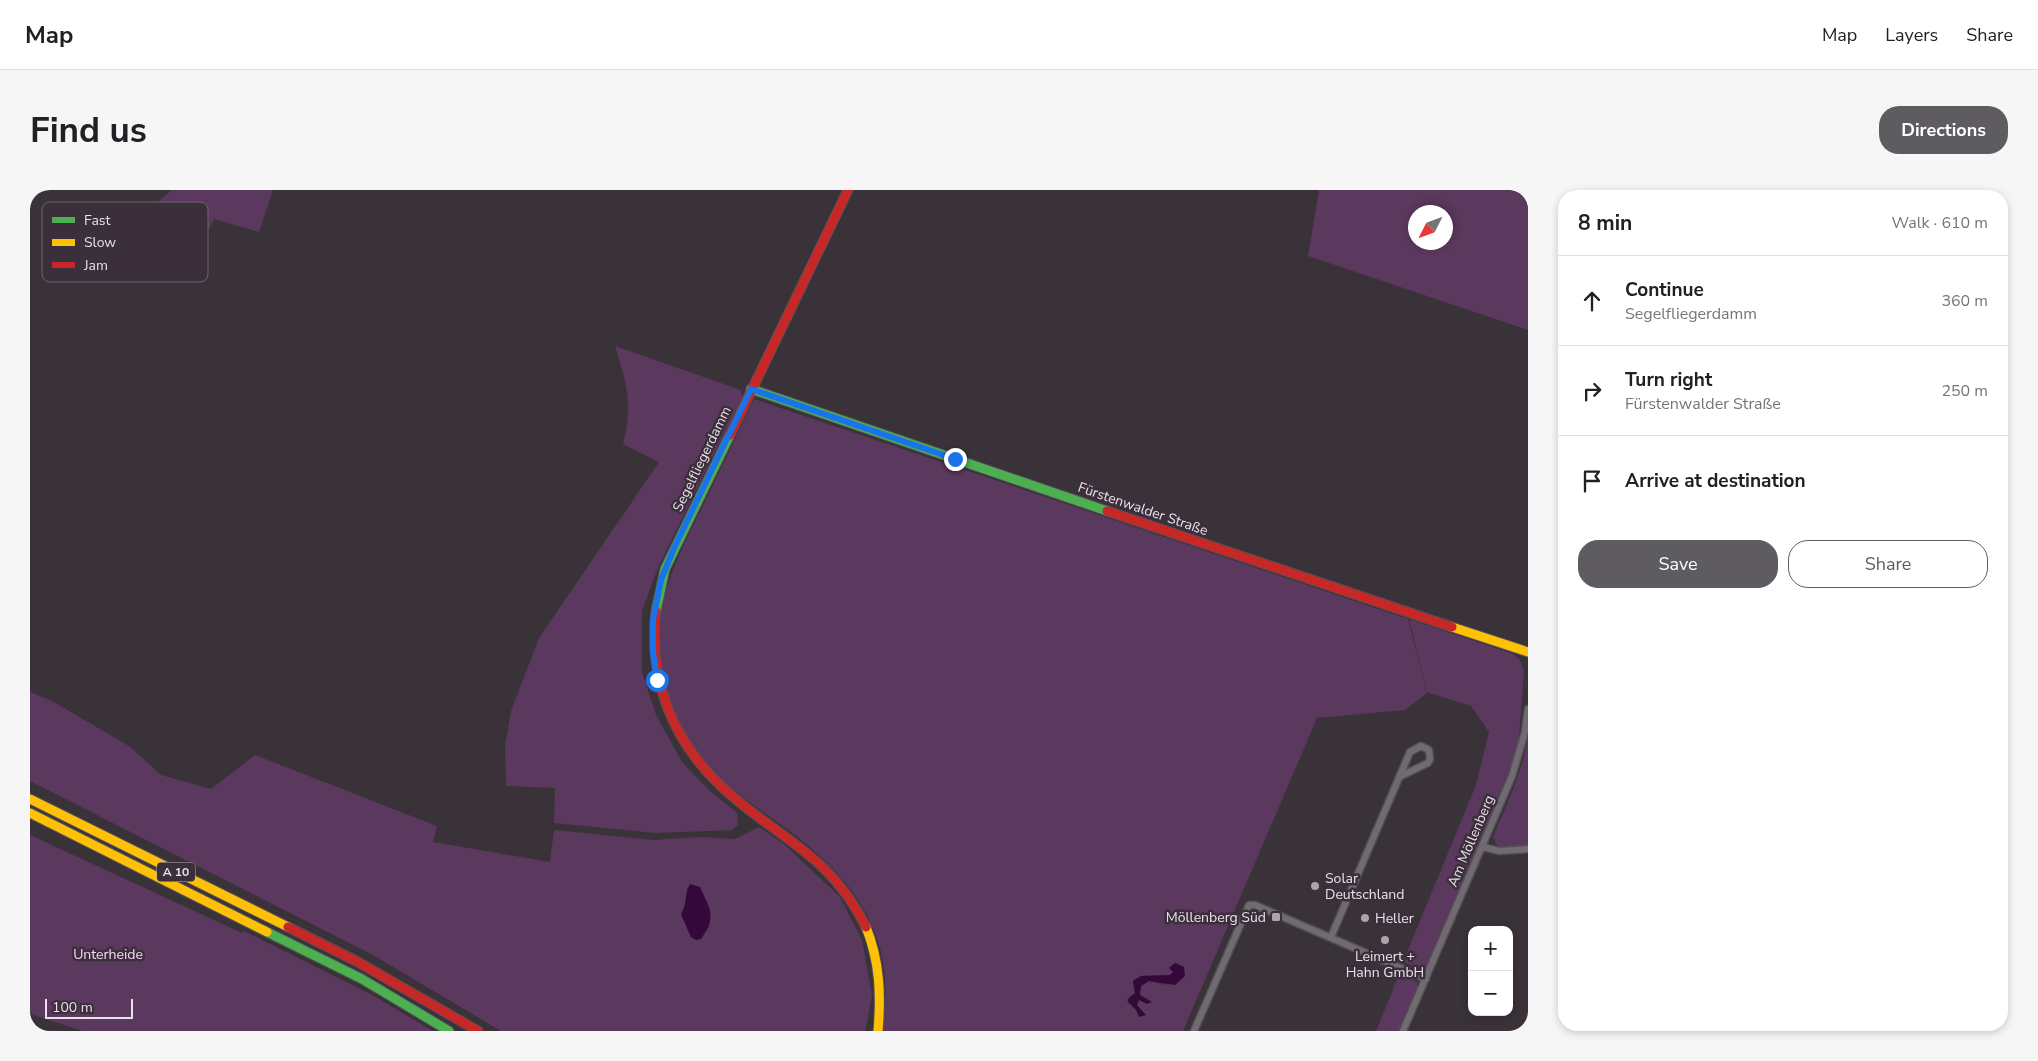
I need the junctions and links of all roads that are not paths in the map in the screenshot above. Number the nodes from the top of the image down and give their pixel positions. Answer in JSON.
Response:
{"nodes":[{"id":1,"x":848,"y":190,"type":"edge"},
{"id":2,"x":751,"y":389,"type":"junction"},
{"id":3,"x":1528,"y":652,"type":"edge"},
{"id":4,"x":1528,"y":709,"type":"edge"},
{"id":5,"x":1401,"y":776,"type":"junction"},
{"id":6,"x":30,"y":799,"type":"edge"},
{"id":7,"x":30,"y":813,"type":"edge"},
{"id":8,"x":1483,"y":847,"type":"junction"},
{"id":9,"x":1528,"y":849,"type":"edge"},
{"id":10,"x":1331,"y":937,"type":"junction"},
{"id":11,"x":1426,"y":978,"type":"junction"},
{"id":12,"x":449,"y":1031,"type":"edge"},
{"id":13,"x":478,"y":1031,"type":"edge"},
{"id":14,"x":878,"y":1031,"type":"edge"},
{"id":15,"x":1194,"y":1031,"type":"edge"},
{"id":16,"x":1403,"y":1031,"type":"edge"}],
"edges":[{"from":1,"to":2,"type":"main road","name":"Segelfliegerdamm"},
{"from":2,"to":3,"type":"main road","name":"Fürstenwalder Straße"},
{"from":2,"to":14,"type":"main road","name":"Segelfliegerdamm"},
{"from":4,"to":8,"type":"street","name":"Am Möllenberg"},
{"from":5,"to":5,"type":"street"},
{"from":5,"to":10,"type":"street"},
{"from":6,"to":13,"type":"main road","number":"A 10"},
{"from":7,"to":12,"type":"main road","number":"A 10"},
{"from":8,"to":9,"type":"street"},
{"from":8,"to":11,"type":"street","name":"Am Möllenberg"},
{"from":10,"to":11,"type":"street"},
{"from":10,"to":15,"type":"street"},
{"from":11,"to":16,"type":"street","name":"Am Möllenberg"}]}
